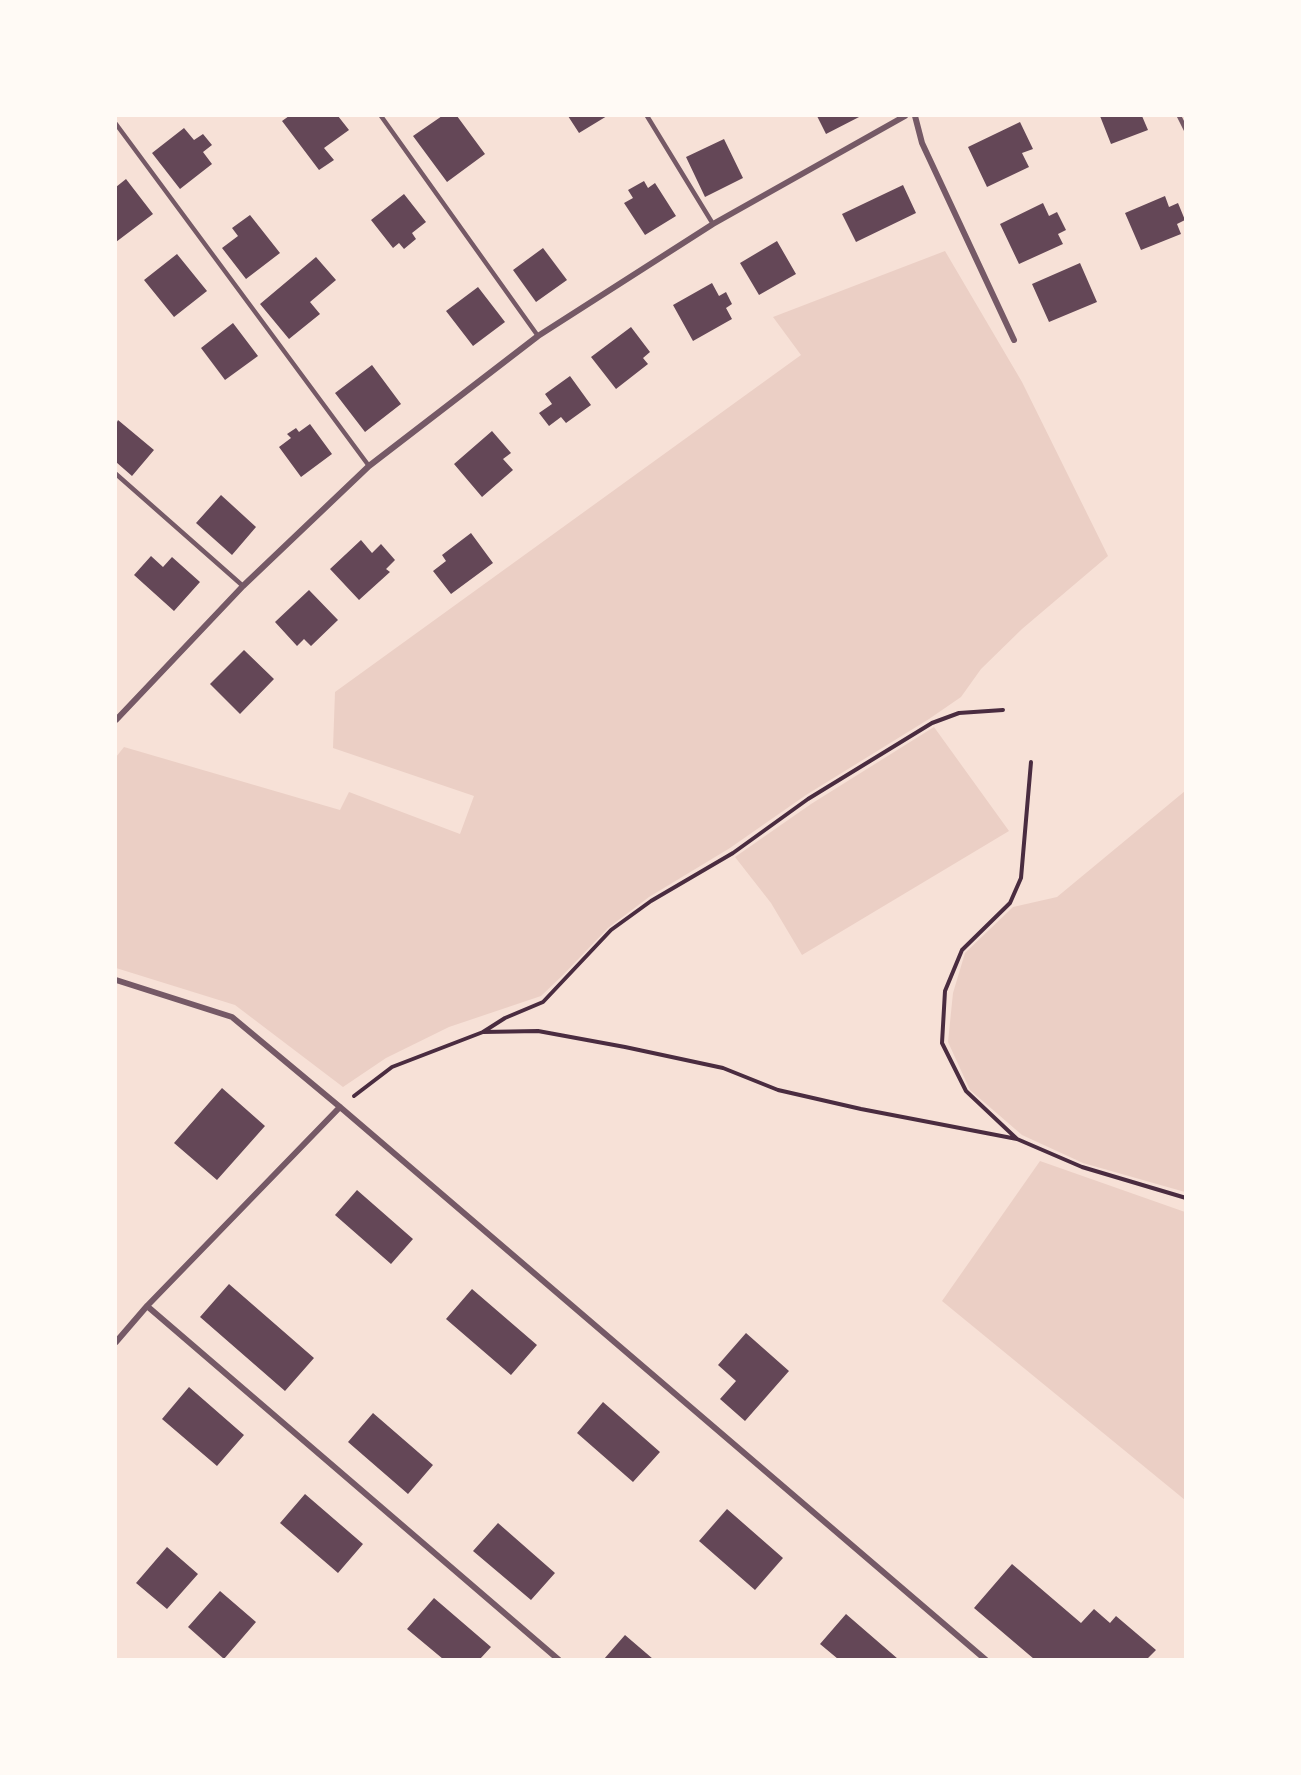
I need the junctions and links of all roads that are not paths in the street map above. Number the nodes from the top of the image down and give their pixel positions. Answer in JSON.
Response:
{"nodes":[{"id":1,"x":381,"y":116,"type":"edge"},
{"id":2,"x":647,"y":116,"type":"edge"},
{"id":3,"x":905,"y":116,"type":"edge"},
{"id":4,"x":915,"y":116,"type":"edge"},
{"id":5,"x":1179,"y":116,"type":"edge"},
{"id":6,"x":116,"y":124,"type":"edge"},
{"id":7,"x":1185,"y":130,"type":"edge"},
{"id":8,"x":712,"y":224,"type":"junction"},
{"id":9,"x":538,"y":336,"type":"junction"},
{"id":10,"x":1014,"y":340,"type":"dead end"},
{"id":11,"x":369,"y":466,"type":"junction"},
{"id":12,"x":116,"y":474,"type":"edge"},
{"id":13,"x":243,"y":586,"type":"junction"},
{"id":14,"x":116,"y":720,"type":"edge"},
{"id":15,"x":116,"y":980,"type":"edge"},
{"id":16,"x":340,"y":1107,"type":"junction"},
{"id":17,"x":147,"y":1306,"type":"junction"},
{"id":18,"x":116,"y":1342,"type":"edge"},
{"id":19,"x":559,"y":1659,"type":"edge"},
{"id":20,"x":986,"y":1659,"type":"edge"}],
"edges":[{"from":1,"to":9,"type":"lane"},
{"from":2,"to":8,"type":"lane"},
{"from":3,"to":8,"type":"street"},
{"from":4,"to":10,"type":"street"},
{"from":5,"to":7,"type":"lane"},
{"from":6,"to":11,"type":"lane"},
{"from":8,"to":9,"type":"street"},
{"from":9,"to":11,"type":"street"},
{"from":11,"to":13,"type":"street"},
{"from":12,"to":13,"type":"lane"},
{"from":13,"to":14,"type":"street"},
{"from":15,"to":16,"type":"street"},
{"from":16,"to":17,"type":"street"},
{"from":16,"to":20,"type":"street"},
{"from":17,"to":18,"type":"street"},
{"from":17,"to":19,"type":"street"}]}
